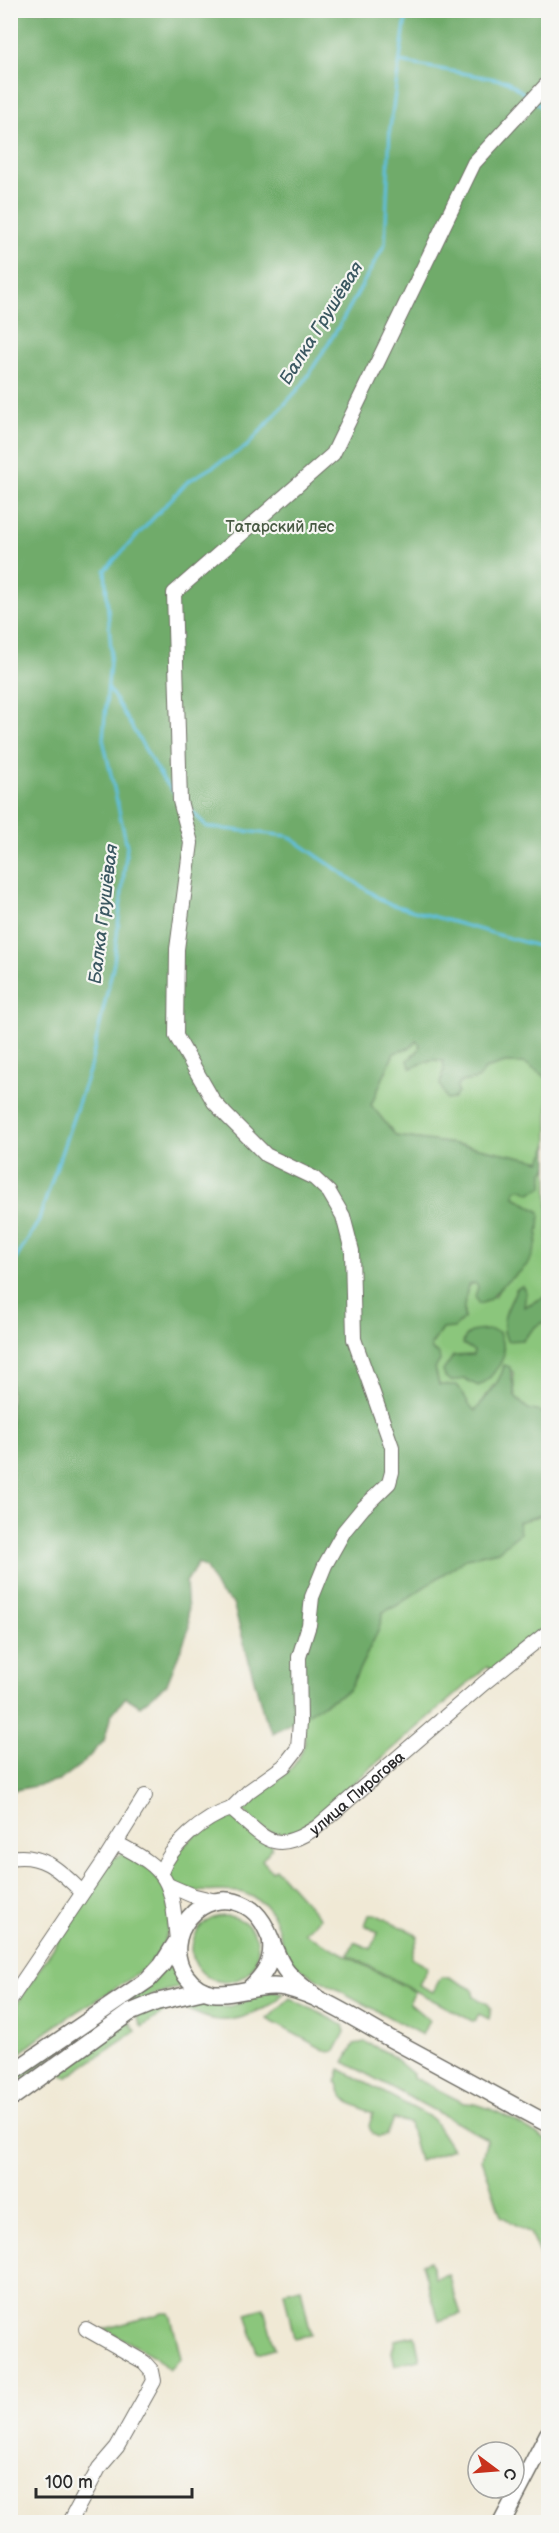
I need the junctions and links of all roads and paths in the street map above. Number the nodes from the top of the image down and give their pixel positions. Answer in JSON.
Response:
{"nodes":[{"id":1,"x":549,"y":83,"type":"edge"},
{"id":2,"x":549,"y":1632,"type":"edge"},
{"id":3,"x":145,"y":1796,"type":"dead end"},
{"id":4,"x":231,"y":1809,"type":"junction"},
{"id":5,"x":116,"y":1843,"type":"junction"},
{"id":6,"x":10,"y":1858,"type":"edge"},
{"id":7,"x":161,"y":1872,"type":"junction"},
{"id":8,"x":168,"y":1885,"type":"junction"},
{"id":9,"x":82,"y":1893,"type":"junction"},
{"id":10,"x":216,"y":1901,"type":"junction"},
{"id":11,"x":270,"y":1935,"type":"junction"},
{"id":12,"x":177,"y":1940,"type":"junction"},
{"id":13,"x":250,"y":1988,"type":"junction"},
{"id":14,"x":204,"y":1991,"type":"junction"},
{"id":15,"x":10,"y":2000,"type":"edge"},
{"id":16,"x":319,"y":2000,"type":"junction"},
{"id":17,"x":10,"y":2074,"type":"edge"},
{"id":18,"x":10,"y":2099,"type":"edge"},
{"id":19,"x":549,"y":2124,"type":"edge"},
{"id":20,"x":86,"y":2329,"type":"dead end"},
{"id":21,"x":549,"y":2434,"type":"edge"},
{"id":22,"x":70,"y":2523,"type":"edge"},
{"id":23,"x":502,"y":2523,"type":"edge"}],
"edges":[{"from":1,"to":4,"type":"street"},
{"from":2,"to":4,"type":"street","name":"улица Пирогова"},
{"from":3,"to":5,"type":"street"},
{"from":4,"to":7,"type":"street"},
{"from":5,"to":7,"type":"street"},
{"from":5,"to":9,"type":"street"},
{"from":6,"to":9,"type":"street"},
{"from":7,"to":8,"type":"street"},
{"from":8,"to":10,"type":"street"},
{"from":8,"to":12,"type":"street"},
{"from":9,"to":15,"type":"street"},
{"from":10,"to":11,"type":"main road"},
{"from":10,"to":12,"type":"main road"},
{"from":11,"to":13,"type":"main road"},
{"from":11,"to":16,"type":"main road"},
{"from":12,"to":14,"type":"main road"},
{"from":12,"to":17,"type":"main road"},
{"from":13,"to":14,"type":"main road"},
{"from":13,"to":16,"type":"main road"},
{"from":14,"to":18,"type":"main road"},
{"from":16,"to":19,"type":"main road"},
{"from":20,"to":22,"type":"street"},
{"from":21,"to":23,"type":"main road"}]}
